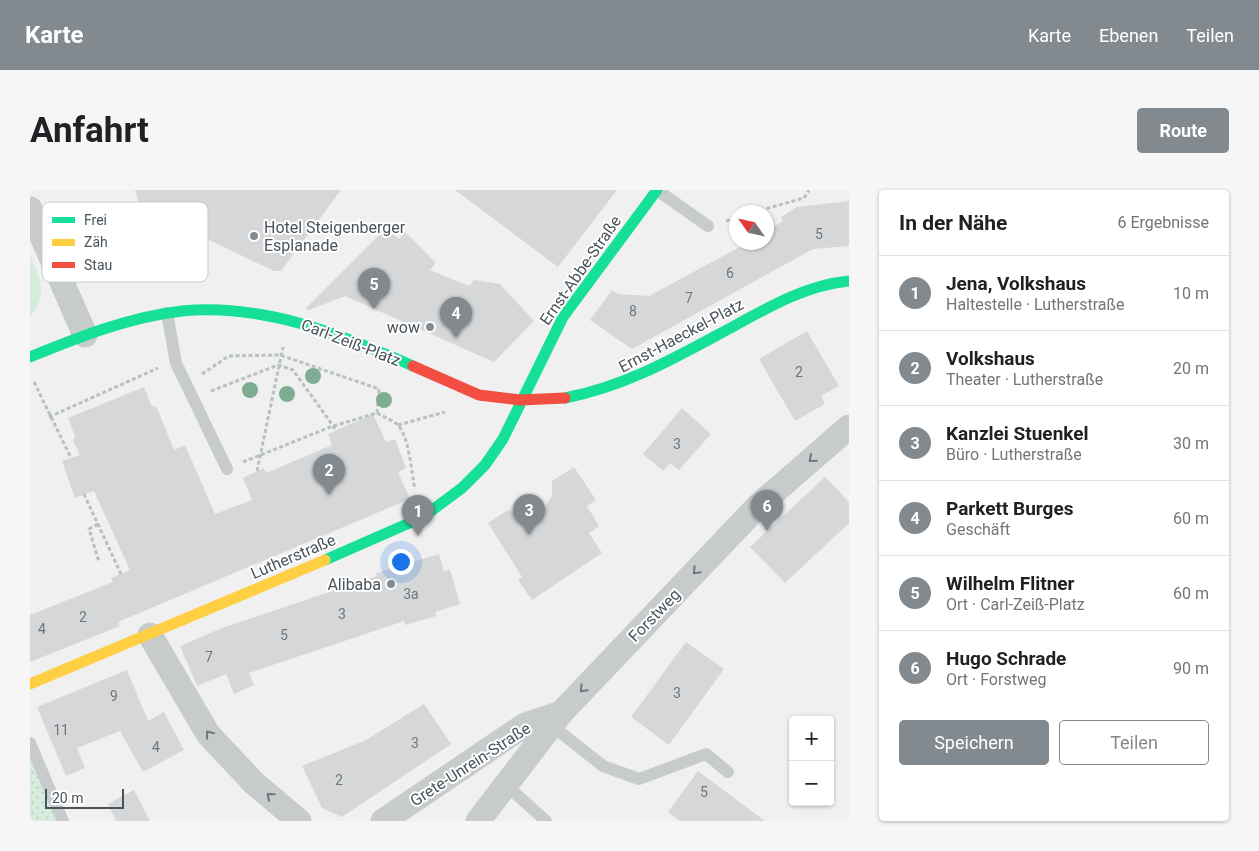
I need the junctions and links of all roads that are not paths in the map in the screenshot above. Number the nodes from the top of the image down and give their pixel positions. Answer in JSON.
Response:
{"nodes":[{"id":1,"x":657,"y":190,"type":"edge"},
{"id":2,"x":30,"y":209,"type":"edge"},
{"id":3,"x":708,"y":226,"type":"dead end"},
{"id":4,"x":42,"y":236,"type":"edge"},
{"id":5,"x":849,"y":280,"type":"edge"},
{"id":6,"x":62,"y":282,"type":"edge"},
{"id":7,"x":167,"y":313,"type":"junction"},
{"id":8,"x":85,"y":335,"type":"junction"},
{"id":9,"x":30,"y":357,"type":"edge"},
{"id":10,"x":524,"y":401,"type":"junction"},
{"id":11,"x":849,"y":427,"type":"edge"},
{"id":12,"x":227,"y":469,"type":"dead end"},
{"id":13,"x":150,"y":634,"type":"junction"},
{"id":14,"x":30,"y":684,"type":"edge"},
{"id":15,"x":556,"y":719,"type":"junction"},
{"id":16,"x":30,"y":743,"type":"edge"},
{"id":17,"x":728,"y":772,"type":"dead end"},
{"id":18,"x":506,"y":785,"type":"junction"},
{"id":19,"x":63,"y":821,"type":"edge"},
{"id":20,"x":299,"y":821,"type":"edge"},
{"id":21,"x":383,"y":821,"type":"edge"},
{"id":22,"x":478,"y":821,"type":"edge"},
{"id":23,"x":546,"y":821,"type":"edge"}],
"edges":[{"from":1,"to":3,"type":"lane"},
{"from":1,"to":10,"type":"street","name":"Ernst-Abbe-Straße"},
{"from":2,"to":4,"type":"street"},
{"from":5,"to":10,"type":"street","name":"Ernst-Haeckel-Platz"},
{"from":6,"to":8,"type":"street"},
{"from":7,"to":8,"type":"street","name":"Carl-Zeiß-Platz"},
{"from":7,"to":10,"type":"street","name":"Carl-Zeiß-Platz"},
{"from":7,"to":12,"type":"lane"},
{"from":8,"to":9,"type":"street","name":"Carl-Zeiß-Platz"},
{"from":10,"to":13,"type":"street","name":"Lutherstraße"},
{"from":11,"to":15,"type":"street","name":"Forstweg","one_way":true},
{"from":13,"to":14,"type":"street","name":"Lutherstraße"},
{"from":20,"to":13,"type":"street","one_way":true},
{"from":15,"to":17,"type":"lane"},
{"from":15,"to":18,"type":"street","name":"Forstweg"},
{"from":15,"to":21,"type":"street","name":"Grete-Unrein-Straße"},
{"from":16,"to":19,"type":"lane"},
{"from":18,"to":22,"type":"street","name":"Forstweg"},
{"from":18,"to":23,"type":"lane"}]}
